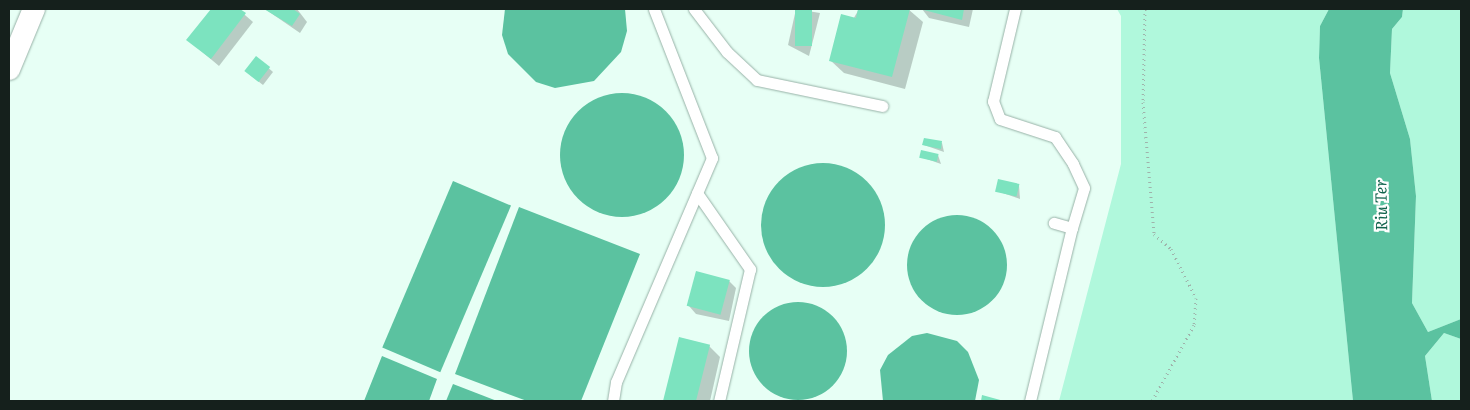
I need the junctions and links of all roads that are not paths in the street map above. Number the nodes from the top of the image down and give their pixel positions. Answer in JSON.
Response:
{"nodes":[{"id":1,"x":34,"y":9,"type":"edge"},
{"id":2,"x":654,"y":9,"type":"edge"},
{"id":3,"x":694,"y":9,"type":"edge"},
{"id":4,"x":1016,"y":9,"type":"edge"},
{"id":5,"x":9,"y":69,"type":"edge"},
{"id":6,"x":882,"y":106,"type":"dead end"},
{"id":7,"x":697,"y":194,"type":"junction"},
{"id":8,"x":1054,"y":223,"type":"dead end"},
{"id":9,"x":1072,"y":228,"type":"junction"},
{"id":10,"x":613,"y":401,"type":"edge"},
{"id":11,"x":719,"y":401,"type":"edge"},
{"id":12,"x":1030,"y":401,"type":"edge"}],
"edges":[{"from":1,"to":5,"type":"street"},
{"from":2,"to":7,"type":"lane"},
{"from":3,"to":6,"type":"lane"},
{"from":4,"to":9,"type":"lane"},
{"from":7,"to":10,"type":"lane"},
{"from":7,"to":11,"type":"lane"},
{"from":8,"to":9,"type":"lane"},
{"from":9,"to":12,"type":"lane"}]}
